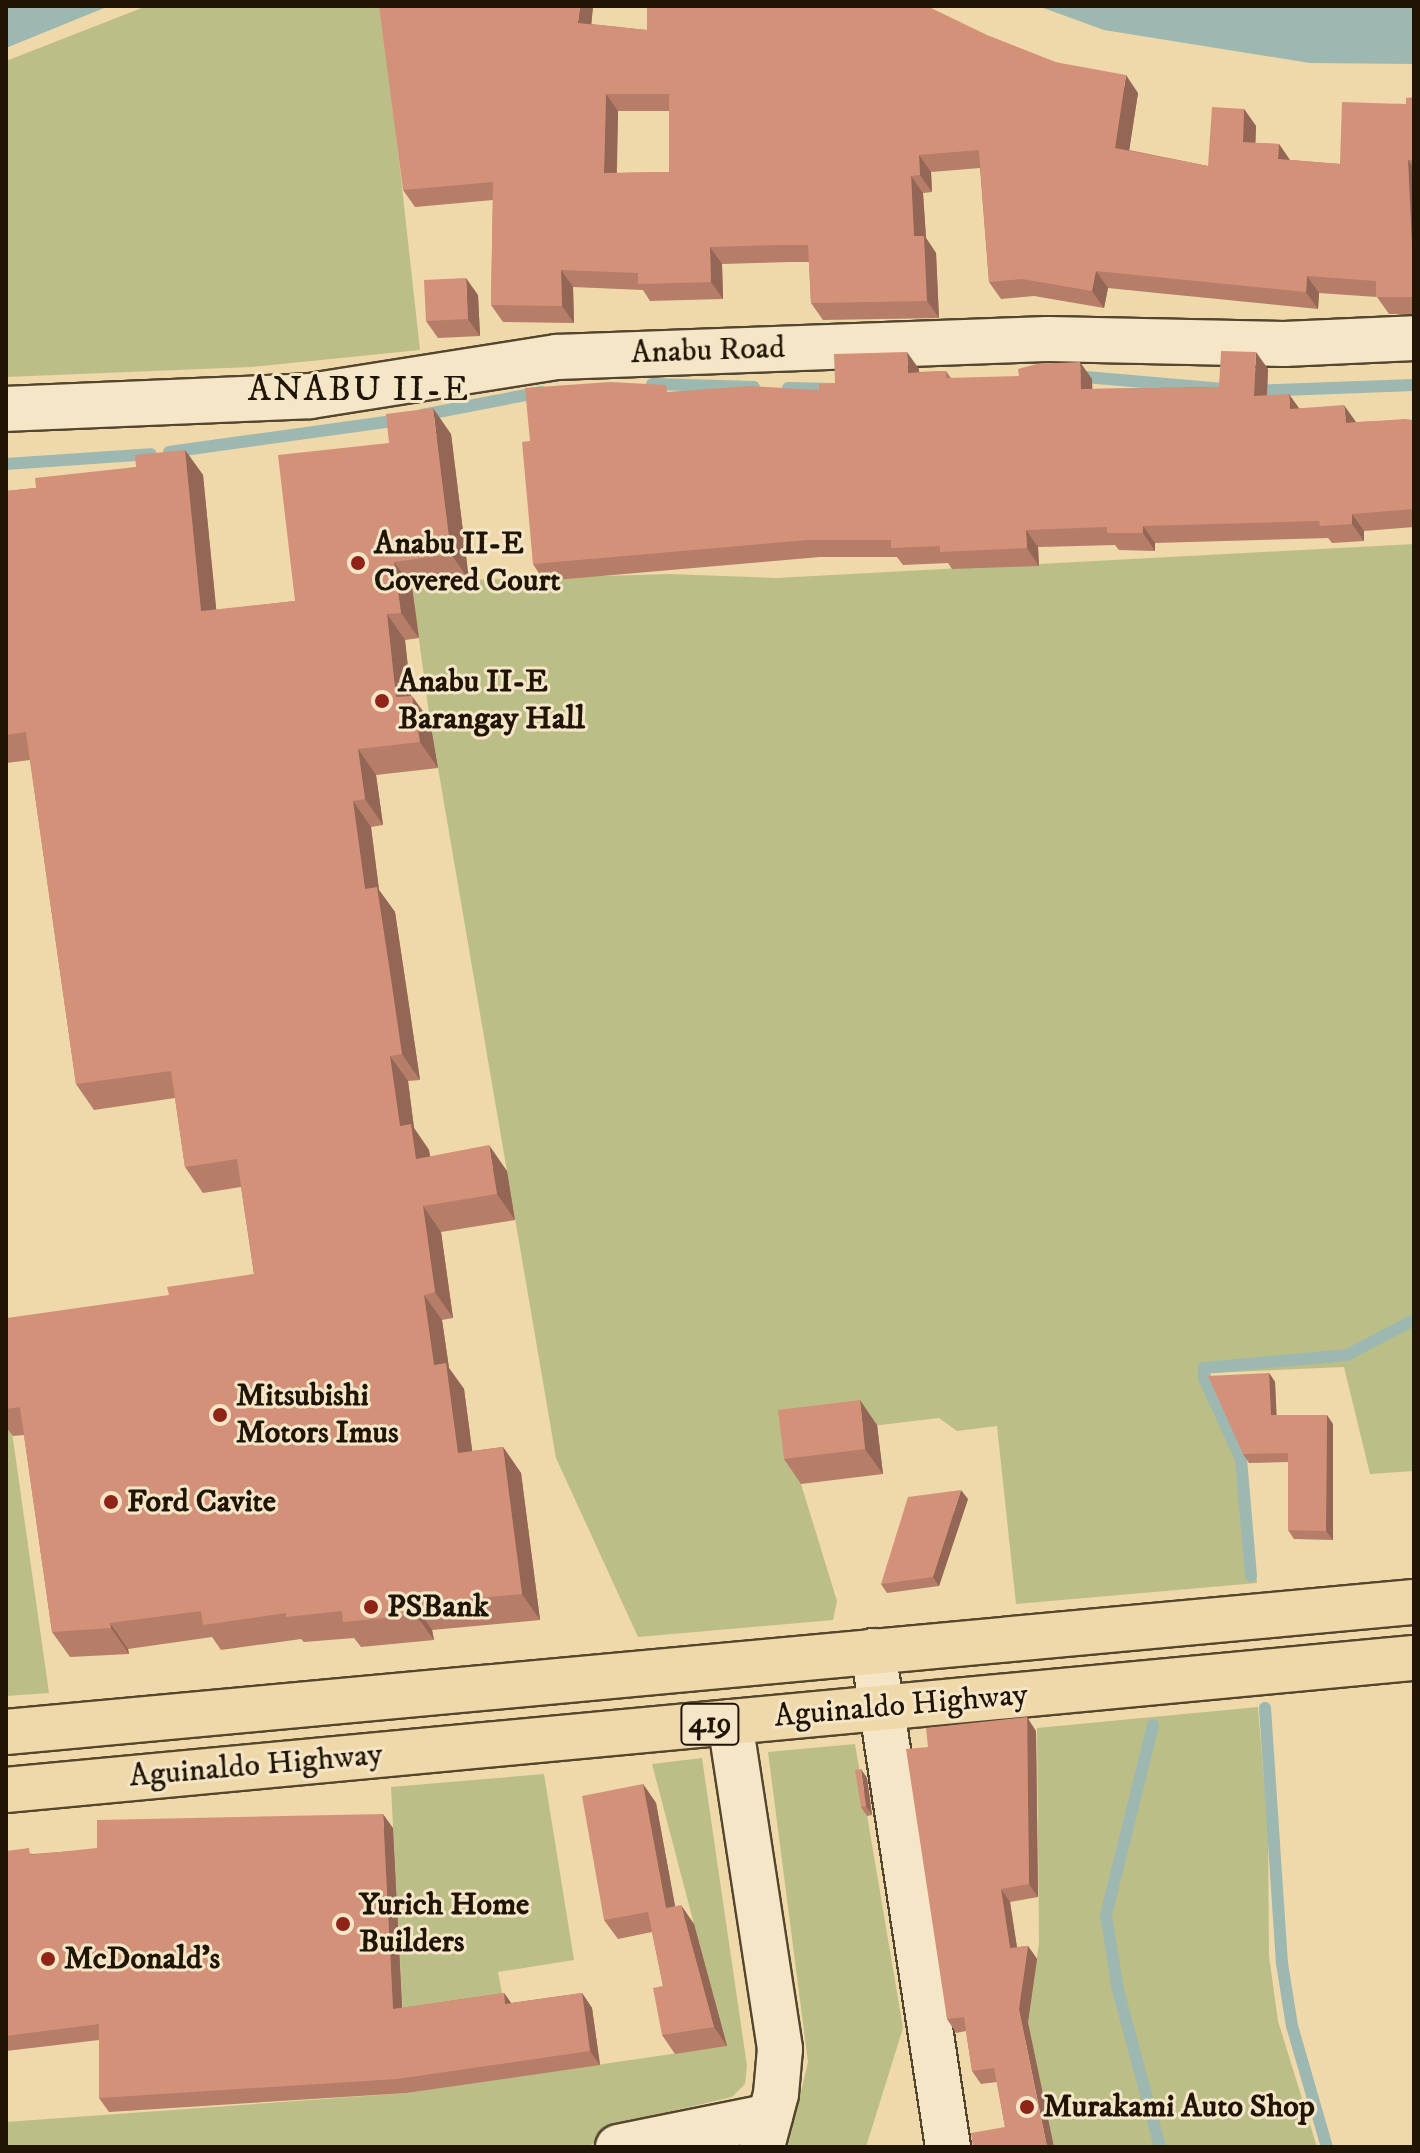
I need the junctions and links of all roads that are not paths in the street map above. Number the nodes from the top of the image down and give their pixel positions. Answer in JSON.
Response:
{"nodes":[{"id":1,"x":1414,"y":338,"type":"edge"},
{"id":2,"x":6,"y":409,"type":"edge"},
{"id":3,"x":1414,"y":1602,"type":"edge"},
{"id":4,"x":873,"y":1651,"type":"junction"},
{"id":5,"x":1414,"y":1658,"type":"edge"},
{"id":6,"x":880,"y":1707,"type":"junction"},
{"id":7,"x":730,"y":1722,"type":"junction"},
{"id":8,"x":6,"y":1732,"type":"edge"},
{"id":9,"x":6,"y":1790,"type":"edge"},
{"id":10,"x":766,"y":2131,"type":"edge"},
{"id":11,"x":618,"y":2147,"type":"edge"},
{"id":12,"x":948,"y":2147,"type":"edge"}],
"edges":[{"from":1,"to":2,"type":"street","name":"Anabu Road"},
{"from":3,"to":4,"type":"highway","name":"Aguinaldo Highway","number":"419"},
{"from":4,"to":6,"type":"street"},
{"from":4,"to":8,"type":"highway","name":"Aguinaldo Highway","number":"419"},
{"from":5,"to":6,"type":"highway","name":"Aguinaldo Highway","number":"419"},
{"from":6,"to":7,"type":"highway","name":"Aguinaldo Highway","number":"419"},
{"from":6,"to":12,"type":"street"},
{"from":7,"to":9,"type":"highway","name":"Aguinaldo Highway","number":"419"},
{"from":7,"to":10,"type":"street"},
{"from":10,"to":11,"type":"street"}]}
